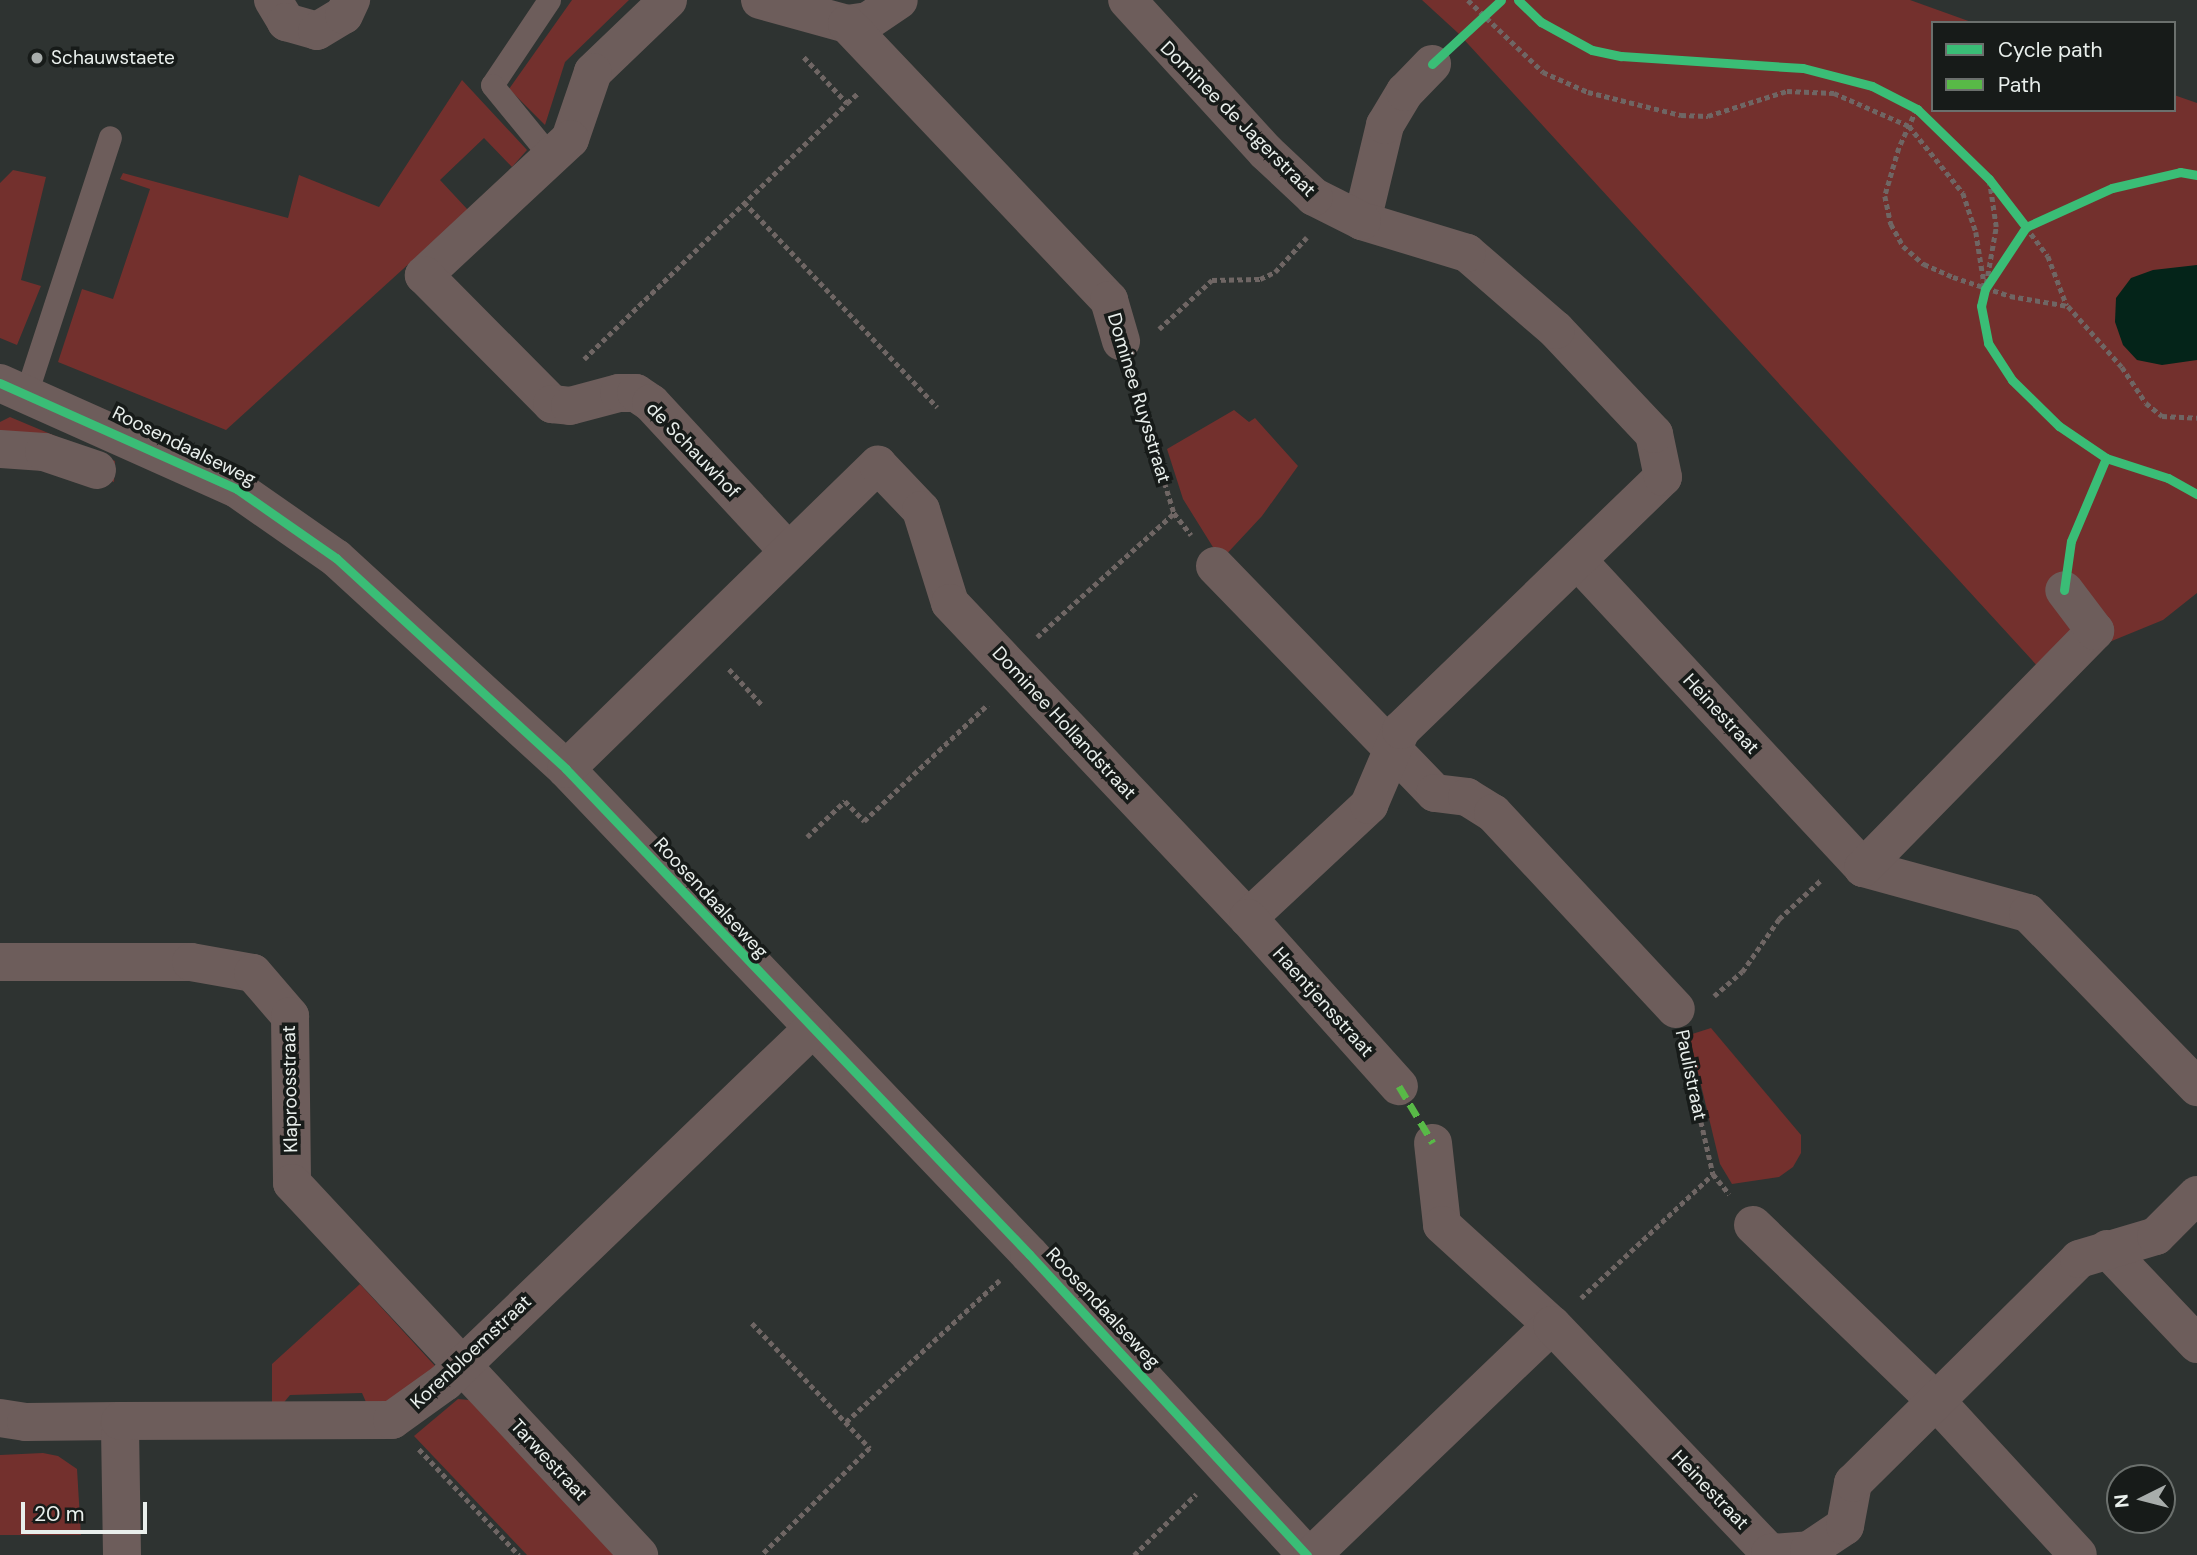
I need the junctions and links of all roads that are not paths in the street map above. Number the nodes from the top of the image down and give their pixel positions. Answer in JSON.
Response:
{"nodes":[{"id":1,"x":273,"y":0,"type":"edge"},
{"id":2,"x":351,"y":0,"type":"edge"},
{"id":3,"x":548,"y":0,"type":"edge"},
{"id":4,"x":668,"y":0,"type":"edge"},
{"id":5,"x":760,"y":0,"type":"edge"},
{"id":6,"x":898,"y":0,"type":"edge"},
{"id":7,"x":1127,"y":0,"type":"edge"},
{"id":8,"x":847,"y":24,"type":"junction"},
{"id":9,"x":1432,"y":64,"type":"road end"},
{"id":10,"x":110,"y":137,"type":"dead end"},
{"id":11,"x":551,"y":157,"type":"junction"},
{"id":12,"x":1347,"y":215,"type":"junction"},
{"id":13,"x":1121,"y":341,"type":"road end"},
{"id":14,"x":13,"y":388,"type":"edge"},
{"id":15,"x":0,"y":449,"type":"edge"},
{"id":16,"x":97,"y":470,"type":"dead end"},
{"id":17,"x":788,"y":551,"type":"junction"},
{"id":18,"x":1578,"y":561,"type":"junction"},
{"id":19,"x":1215,"y":566,"type":"road end"},
{"id":20,"x":2064,"y":590,"type":"dead end"},
{"id":21,"x":1389,"y":749,"type":"junction"},
{"id":22,"x":566,"y":769,"type":"junction"},
{"id":23,"x":1858,"y":862,"type":"junction"},
{"id":24,"x":1248,"y":918,"type":"junction"},
{"id":25,"x":0,"y":962,"type":"edge"},
{"id":26,"x":1676,"y":1009,"type":"road end"},
{"id":27,"x":811,"y":1030,"type":"junction"},
{"id":28,"x":1399,"y":1086,"type":"dead end"},
{"id":29,"x":2197,"y":1087,"type":"edge"},
{"id":30,"x":1433,"y":1143,"type":"dead end"},
{"id":31,"x":2197,"y":1195,"type":"edge"},
{"id":32,"x":1753,"y":1225,"type":"road end"},
{"id":33,"x":2107,"y":1249,"type":"junction"},
{"id":34,"x":1552,"y":1325,"type":"junction"},
{"id":35,"x":2197,"y":1345,"type":"edge"},
{"id":36,"x":459,"y":1364,"type":"junction"},
{"id":37,"x":1936,"y":1401,"type":"junction"},
{"id":38,"x":0,"y":1418,"type":"edge"},
{"id":39,"x":120,"y":1421,"type":"junction"},
{"id":40,"x":1771,"y":1554,"type":"edge"},
{"id":41,"x":122,"y":1555,"type":"edge"},
{"id":42,"x":639,"y":1555,"type":"edge"},
{"id":43,"x":1309,"y":1555,"type":"edge"},
{"id":44,"x":2078,"y":1555,"type":"edge"}],
"edges":[{"from":1,"to":2,"type":"street"},
{"from":3,"to":11,"type":"lane"},
{"from":4,"to":11,"type":"street"},
{"from":5,"to":8,"type":"street"},
{"from":6,"to":8,"type":"street"},
{"from":7,"to":12,"type":"street","name":"Dominee de Jagerstraat"},
{"from":8,"to":13,"type":"street","name":"Dominee Ruysstraat"},
{"from":9,"to":12,"type":"street"},
{"from":10,"to":14,"type":"lane"},
{"from":11,"to":17,"type":"street","name":"de Schauwhof"},
{"from":12,"to":18,"type":"street","name":"Dominee de Jagerstraat"},
{"from":14,"to":22,"type":"street","name":"Roosendaalseweg"},
{"from":15,"to":16,"type":"street"},
{"from":17,"to":22,"type":"street","name":"Dominee Hollandstraat"},
{"from":17,"to":24,"type":"street","name":"Dominee Hollandstraat"},
{"from":18,"to":21,"type":"street"},
{"from":18,"to":23,"type":"street","name":"Heinestraat"},
{"from":19,"to":21,"type":"street"},
{"from":20,"to":23,"type":"street"},
{"from":21,"to":24,"type":"street"},
{"from":21,"to":26,"type":"street","name":"Paulistraat"},
{"from":22,"to":27,"type":"street","name":"Roosendaalseweg"},
{"from":23,"to":29,"type":"street"},
{"from":24,"to":28,"type":"street","name":"Haentjensstraat"},
{"from":25,"to":36,"type":"street","name":"Klaproosstraat"},
{"from":27,"to":36,"type":"street","name":"Korenbloemstraat"},
{"from":27,"to":43,"type":"street","name":"Roosendaalseweg"},
{"from":30,"to":34,"type":"street"},
{"from":31,"to":33,"type":"street","name":"Heinestraat"},
{"from":32,"to":37,"type":"street"},
{"from":33,"to":35,"type":"street"},
{"from":33,"to":37,"type":"street","name":"Heinestraat"},
{"from":34,"to":40,"type":"street","name":"Heinestraat"},
{"from":34,"to":43,"type":"street"},
{"from":36,"to":39,"type":"street","name":"Korenbloemstraat"},
{"from":36,"to":42,"type":"street","name":"Tarwestraat"},
{"from":37,"to":40,"type":"street","name":"Heinestraat"},
{"from":37,"to":44,"type":"street"},
{"from":38,"to":39,"type":"street"},
{"from":39,"to":41,"type":"street"}]}
